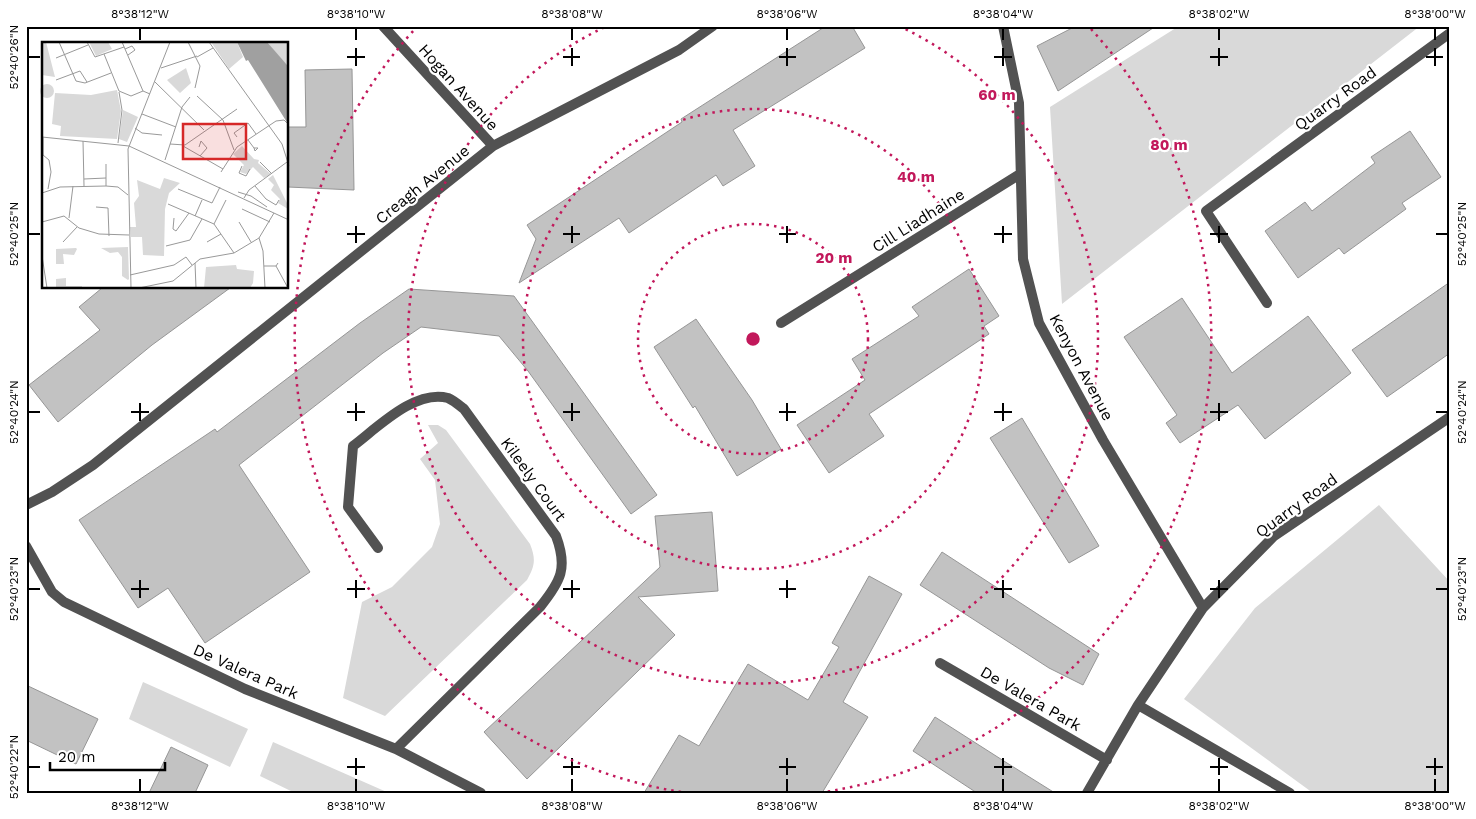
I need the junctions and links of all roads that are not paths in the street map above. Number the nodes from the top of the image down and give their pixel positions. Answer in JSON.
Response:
{"nodes":[{"id":1,"x":383,"y":26,"type":"edge"},
{"id":2,"x":713,"y":26,"type":"edge"},
{"id":3,"x":1003,"y":26,"type":"edge"},
{"id":4,"x":1450,"y":33,"type":"edge"},
{"id":5,"x":492,"y":146,"type":"junction"},
{"id":6,"x":1020,"y":174,"type":"junction"},
{"id":7,"x":1267,"y":303,"type":"dead end"},
{"id":8,"x":781,"y":323,"type":"dead end"},
{"id":9,"x":1450,"y":417,"type":"edge"},
{"id":10,"x":26,"y":505,"type":"edge"},
{"id":11,"x":26,"y":546,"type":"edge"},
{"id":12,"x":378,"y":548,"type":"dead end"},
{"id":13,"x":1202,"y":608,"type":"junction"},
{"id":14,"x":940,"y":663,"type":"dead end"},
{"id":15,"x":1138,"y":705,"type":"junction"},
{"id":16,"x":396,"y":749,"type":"junction"},
{"id":17,"x":1107,"y":760,"type":"junction"},
{"id":18,"x":481,"y":793,"type":"edge"},
{"id":19,"x":1087,"y":793,"type":"edge"},
{"id":20,"x":1290,"y":793,"type":"edge"}],
"edges":[{"from":1,"to":5,"type":"street","name":"Hogan Avenue"},
{"from":2,"to":5,"type":"street","name":"Creagh Avenue"},
{"from":3,"to":6,"type":"street","name":"Kenyon Avenue"},
{"from":4,"to":7,"type":"street","name":"Quarry Road"},
{"from":5,"to":10,"type":"street","name":"Creagh Avenue"},
{"from":6,"to":8,"type":"street","name":"Cill Liadhaine"},
{"from":6,"to":13,"type":"street","name":"Kenyon Avenue"},
{"from":9,"to":13,"type":"street","name":"Quarry Road"},
{"from":11,"to":16,"type":"street","name":"De Valera Park"},
{"from":12,"to":16,"type":"street","name":"Kileely Court"},
{"from":13,"to":15,"type":"street","name":"Quarry Road"},
{"from":14,"to":17,"type":"street","name":"De Valera Park"},
{"from":15,"to":17,"type":"street","name":"Quarry Road"},
{"from":15,"to":20,"type":"street"},
{"from":16,"to":18,"type":"street","name":"De Valera Park"},
{"from":17,"to":19,"type":"street","name":"Quarry Road"}]}
